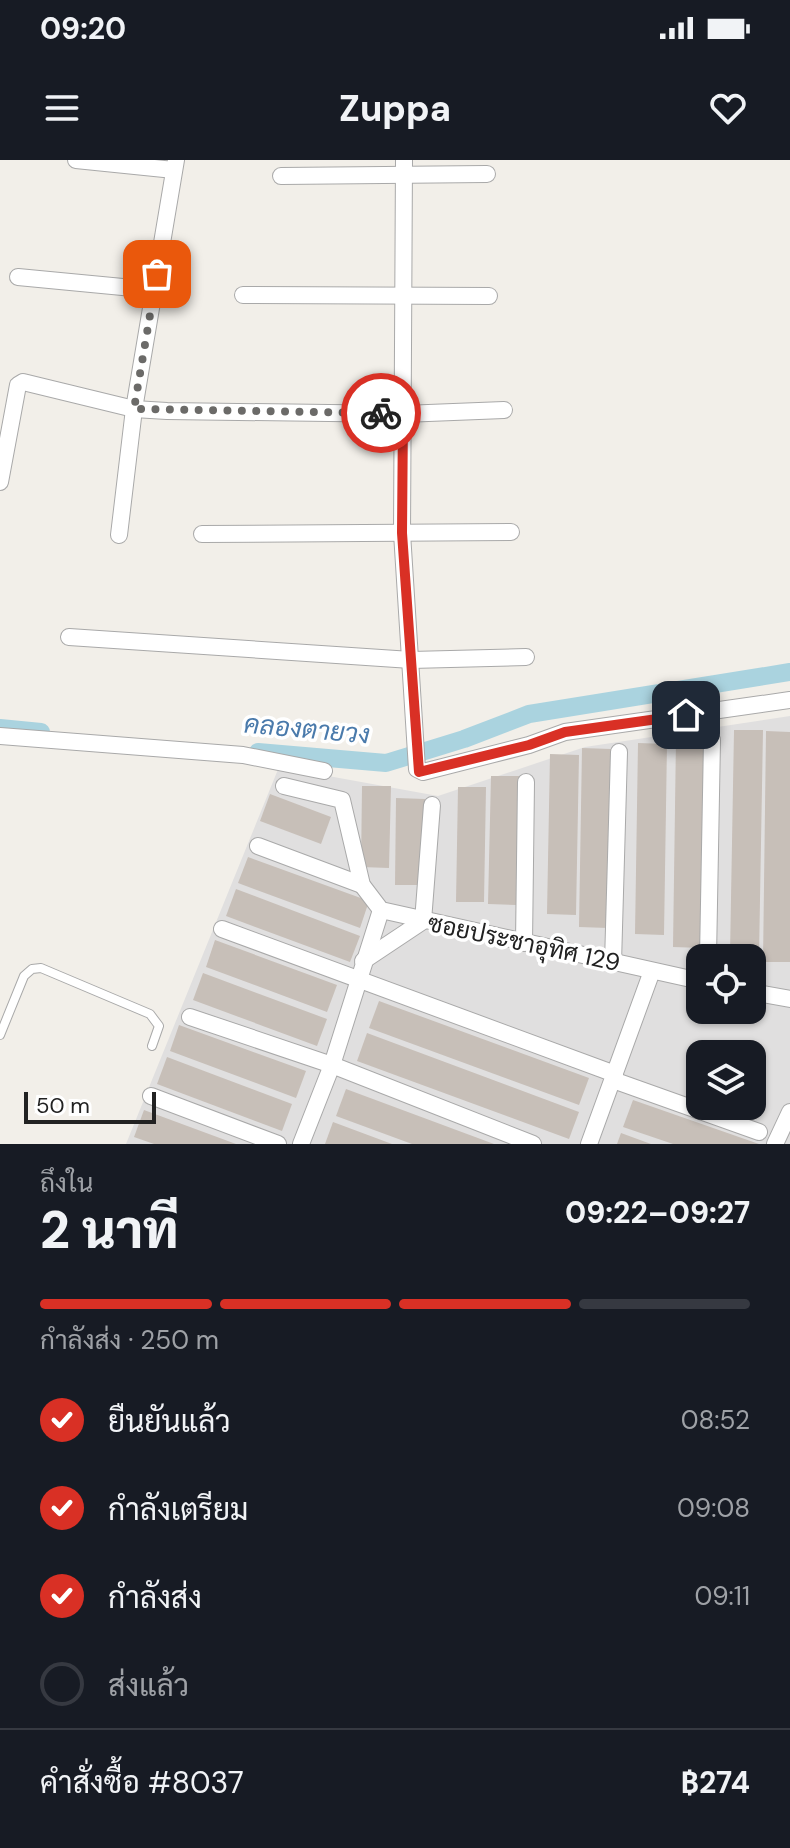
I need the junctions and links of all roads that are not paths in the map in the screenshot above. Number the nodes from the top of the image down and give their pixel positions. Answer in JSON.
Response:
{"nodes":[{"id":1,"x":76,"y":160,"type":"edge"},
{"id":2,"x":175,"y":165,"type":"edge"},
{"id":3,"x":404,"y":167,"type":"edge"},
{"id":4,"x":487,"y":174,"type":"dead end"},
{"id":5,"x":281,"y":176,"type":"dead end"},
{"id":6,"x":18,"y":277,"type":"dead end"},
{"id":7,"x":154,"y":290,"type":"junction"},
{"id":8,"x":243,"y":295,"type":"dead end"},
{"id":9,"x":403,"y":296,"type":"junction"},
{"id":10,"x":489,"y":296,"type":"dead end"},
{"id":11,"x":134,"y":409,"type":"junction"},
{"id":12,"x":504,"y":410,"type":"dead end"},
{"id":13,"x":403,"y":414,"type":"junction"},
{"id":14,"x":0,"y":482,"type":"edge"},
{"id":15,"x":511,"y":532,"type":"dead end"},
{"id":16,"x":402,"y":533,"type":"junction"},
{"id":17,"x":202,"y":534,"type":"dead end"},
{"id":18,"x":119,"y":535,"type":"dead end"},
{"id":19,"x":69,"y":637,"type":"dead end"},
{"id":20,"x":526,"y":657,"type":"dead end"},
{"id":21,"x":411,"y":660,"type":"junction"},
{"id":22,"x":790,"y":700,"type":"edge"},
{"id":23,"x":0,"y":736,"type":"edge"},
{"id":24,"x":712,"y":740,"type":"dead end"},
{"id":25,"x":619,"y":752,"type":"dead end"},
{"id":26,"x":324,"y":771,"type":"dead end"},
{"id":27,"x":526,"y":782,"type":"dead end"},
{"id":28,"x":284,"y":786,"type":"dead end"},
{"id":29,"x":432,"y":805,"type":"dead end"},
{"id":30,"x":258,"y":846,"type":"dead end"},
{"id":31,"x":362,"y":885,"type":"junction"},
{"id":32,"x":381,"y":910,"type":"junction"},
{"id":33,"x":423,"y":921,"type":"junction"},
{"id":34,"x":222,"y":929,"type":"dead end"},
{"id":35,"x":524,"y":943,"type":"junction"},
{"id":36,"x":708,"y":944,"type":"edge"},
{"id":37,"x":613,"y":963,"type":"junction"},
{"id":38,"x":361,"y":970,"type":"junction"},
{"id":39,"x":652,"y":971,"type":"junction"},
{"id":40,"x":686,"y":978,"type":"edge"},
{"id":41,"x":766,"y":995,"type":"edge"},
{"id":42,"x":790,"y":999,"type":"edge"},
{"id":43,"x":190,"y":1017,"type":"dead end"},
{"id":44,"x":0,"y":1035,"type":"edge"},
{"id":45,"x":152,"y":1046,"type":"dead end"},
{"id":46,"x":332,"y":1065,"type":"junction"},
{"id":47,"x":614,"y":1077,"type":"junction"},
{"id":48,"x":151,"y":1096,"type":"dead end"},
{"id":49,"x":790,"y":1112,"type":"edge"},
{"id":50,"x":759,"y":1132,"type":"dead end"},
{"id":51,"x":278,"y":1144,"type":"edge"},
{"id":52,"x":301,"y":1144,"type":"edge"},
{"id":53,"x":533,"y":1144,"type":"edge"},
{"id":54,"x":589,"y":1144,"type":"edge"},
{"id":55,"x":775,"y":1144,"type":"edge"}],
"edges":[{"from":1,"to":2,"type":"street"},
{"from":2,"to":7,"type":"street"},
{"from":3,"to":4,"type":"street"},
{"from":3,"to":5,"type":"street"},
{"from":3,"to":9,"type":"street"},
{"from":6,"to":7,"type":"street"},
{"from":7,"to":11,"type":"street"},
{"from":8,"to":9,"type":"street"},
{"from":9,"to":10,"type":"street"},
{"from":9,"to":13,"type":"street"},
{"from":11,"to":13,"type":"street"},
{"from":11,"to":14,"type":"street"},
{"from":11,"to":18,"type":"street"},
{"from":12,"to":13,"type":"street"},
{"from":13,"to":16,"type":"street"},
{"from":15,"to":16,"type":"street"},
{"from":16,"to":17,"type":"street"},
{"from":16,"to":21,"type":"street"},
{"from":19,"to":21,"type":"street"},
{"from":20,"to":21,"type":"street"},
{"from":21,"to":22,"type":"street"},
{"from":23,"to":26,"type":"street"},
{"from":24,"to":36,"type":"street"},
{"from":25,"to":37,"type":"street"},
{"from":27,"to":35,"type":"street"},
{"from":28,"to":31,"type":"street"},
{"from":29,"to":33,"type":"street"},
{"from":30,"to":31,"type":"street"},
{"from":31,"to":32,"type":"street"},
{"from":32,"to":33,"type":"street","name":"ซอยประชาอุทิศ 129"},
{"from":32,"to":38,"type":"street"},
{"from":33,"to":35,"type":"street","name":"ซอยประชาอุทิศ 129"},
{"from":33,"to":38,"type":"street"},
{"from":34,"to":38,"type":"street"},
{"from":35,"to":37,"type":"street","name":"ซอยประชาอุทิศ 129"},
{"from":37,"to":39,"type":"street","name":"ซอยประชาอุทิศ 129"},
{"from":38,"to":46,"type":"street"},
{"from":38,"to":47,"type":"street"},
{"from":39,"to":40,"type":"street","name":"ซอยประชาอุทิศ 129"},
{"from":39,"to":47,"type":"street"},
{"from":41,"to":42,"type":"street"},
{"from":43,"to":46,"type":"street"},
{"from":44,"to":45,"type":"lane"},
{"from":46,"to":52,"type":"street"},
{"from":46,"to":53,"type":"street"},
{"from":47,"to":50,"type":"street"},
{"from":47,"to":54,"type":"street"},
{"from":48,"to":51,"type":"street"},
{"from":49,"to":55,"type":"street"}]}
